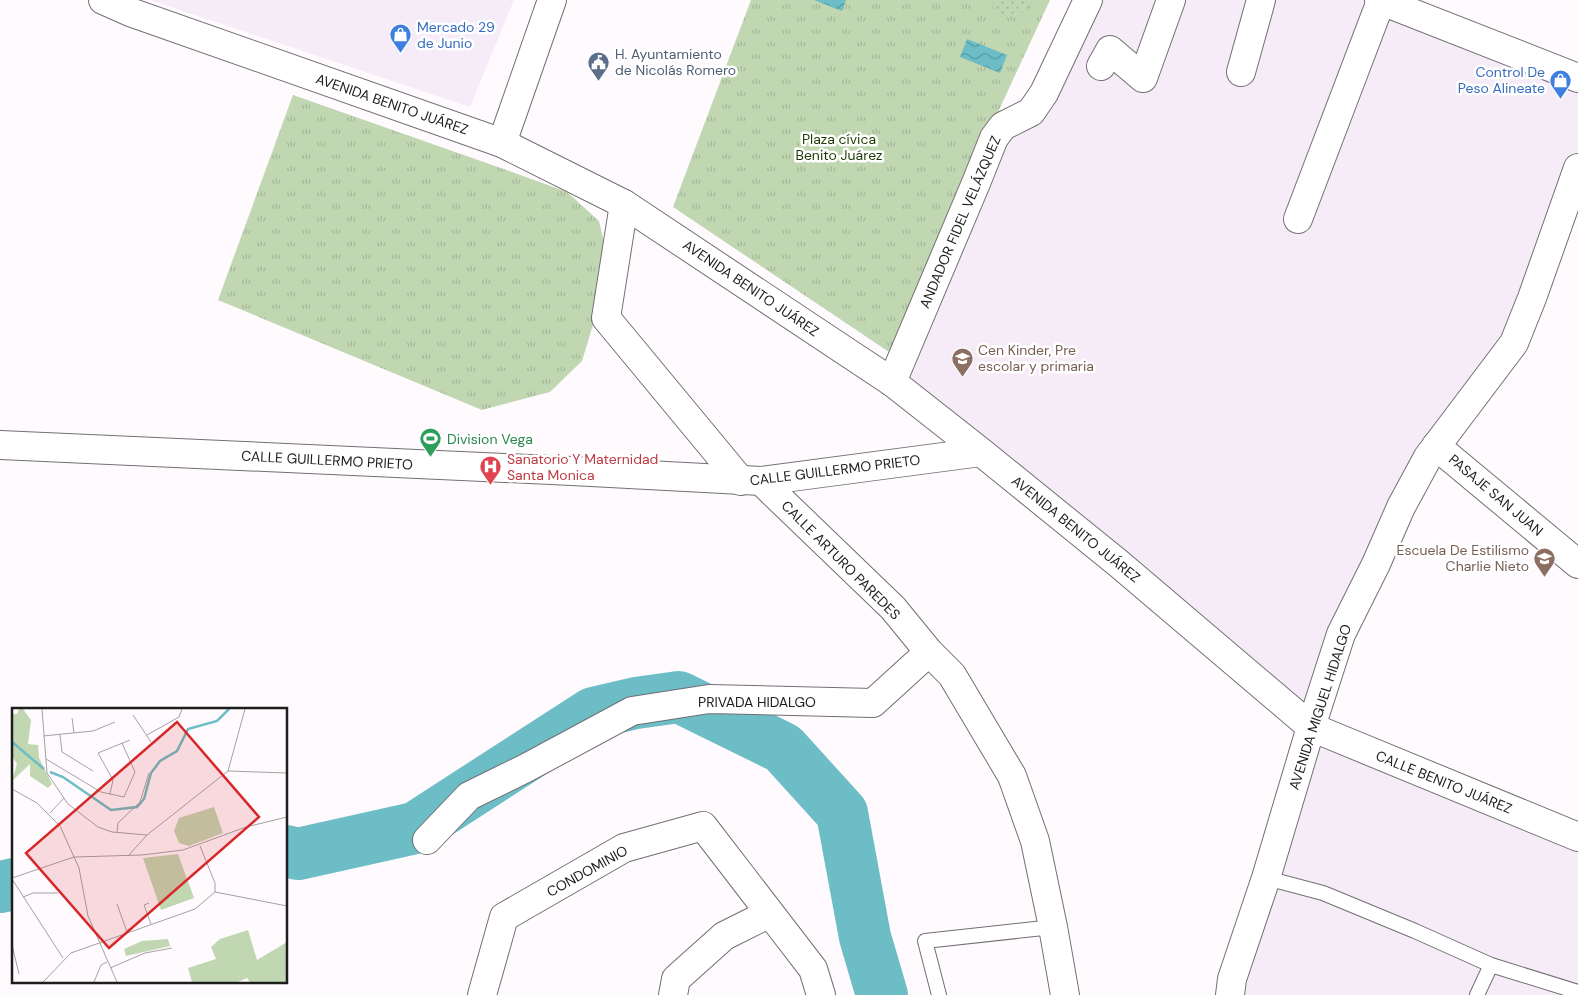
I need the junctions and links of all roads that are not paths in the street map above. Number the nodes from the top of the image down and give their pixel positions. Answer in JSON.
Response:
{"nodes":[{"id":1,"x":103,"y":0,"type":"edge"},
{"id":2,"x":552,"y":0,"type":"edge"},
{"id":3,"x":1088,"y":0,"type":"edge"},
{"id":4,"x":1172,"y":0,"type":"edge"},
{"id":5,"x":1261,"y":0,"type":"edge"},
{"id":6,"x":1380,"y":0,"type":"edge"},
{"id":7,"x":132,"y":6,"type":"edge"},
{"id":8,"x":1101,"y":66,"type":"dead end"},
{"id":9,"x":1241,"y":72,"type":"dead end"},
{"id":10,"x":1578,"y":78,"type":"edge"},
{"id":11,"x":502,"y":142,"type":"junction"},
{"id":12,"x":1578,"y":168,"type":"edge"},
{"id":13,"x":624,"y":204,"type":"junction"},
{"id":14,"x":1298,"y":219,"type":"dead end"},
{"id":15,"x":892,"y":382,"type":"junction"},
{"id":16,"x":0,"y":446,"type":"edge"},
{"id":17,"x":1436,"y":446,"type":"junction"},
{"id":18,"x":981,"y":452,"type":"junction"},
{"id":19,"x":751,"y":481,"type":"junction"},
{"id":20,"x":1578,"y":564,"type":"edge"},
{"id":21,"x":929,"y":652,"type":"junction"},
{"id":22,"x":1311,"y":727,"type":"junction"},
{"id":23,"x":1578,"y":837,"type":"edge"},
{"id":24,"x":427,"y":840,"type":"dead end"},
{"id":25,"x":1266,"y":878,"type":"junction"},
{"id":26,"x":770,"y":913,"type":"junction"},
{"id":27,"x":1053,"y":927,"type":"junction"},
{"id":28,"x":1491,"y":965,"type":"junction"},
{"id":29,"x":1551,"y":990,"type":"edge"},
{"id":30,"x":1578,"y":992,"type":"edge"},
{"id":31,"x":482,"y":995,"type":"edge"},
{"id":32,"x":673,"y":995,"type":"edge"},
{"id":33,"x":821,"y":995,"type":"edge"},
{"id":34,"x":939,"y":995,"type":"edge"},
{"id":35,"x":1065,"y":995,"type":"edge"},
{"id":36,"x":1230,"y":995,"type":"edge"},
{"id":37,"x":1477,"y":995,"type":"edge"}],
"edges":[{"from":1,"to":7,"type":"street","name":"AVENIDA BENITO JUÁREZ"},
{"from":2,"to":11,"type":"street"},
{"from":3,"to":15,"type":"street","name":"ANDADOR FIDEL VELÁZQUEZ"},
{"from":4,"to":8,"type":"street"},
{"from":5,"to":9,"type":"street"},
{"from":6,"to":10,"type":"street"},
{"from":6,"to":14,"type":"street"},
{"from":7,"to":11,"type":"street","name":"AVENIDA BENITO JUÁREZ"},
{"from":11,"to":13,"type":"street","name":"AVENIDA BENITO JUÁREZ"},
{"from":12,"to":17,"type":"street","name":"AVENIDA MIGUEL HIDALGO"},
{"from":13,"to":15,"type":"street","name":"AVENIDA BENITO JUÁREZ"},
{"from":13,"to":19,"type":"street","name":"CALLE ARTURO PAREDES"},
{"from":15,"to":18,"type":"street","name":"AVENIDA BENITO JUÁREZ"},
{"from":16,"to":19,"type":"street","name":"CALLE GUILLERMO PRIETO"},
{"from":17,"to":20,"type":"street","name":"PASAJE SAN JUAN"},
{"from":17,"to":22,"type":"street","name":"AVENIDA MIGUEL HIDALGO"},
{"from":18,"to":19,"type":"street","name":"CALLE GUILLERMO PRIETO"},
{"from":18,"to":22,"type":"street","name":"AVENIDA BENITO JUÁREZ"},
{"from":19,"to":21,"type":"street","name":"CALLE ARTURO PAREDES"},
{"from":21,"to":24,"type":"street","name":"PRIVADA HIDALGO"},
{"from":21,"to":27,"type":"street","name":"CALLE ARTURO PAREDES"},
{"from":22,"to":23,"type":"street","name":"CALLE BENITO JUÁREZ"},
{"from":22,"to":25,"type":"street","name":"AVENIDA MIGUEL HIDALGO"},
{"from":25,"to":28,"type":"lane"},
{"from":25,"to":36,"type":"street","name":"AVENIDA MIGUEL HIDALGO"},
{"from":26,"to":31,"type":"street","name":"CONDOMINIO"},
{"from":26,"to":32,"type":"street"},
{"from":26,"to":33,"type":"street"},
{"from":27,"to":34,"type":"lane"},
{"from":27,"to":35,"type":"street","name":"CALLE ARTURO PAREDES"},
{"from":28,"to":29,"type":"lane"},
{"from":28,"to":37,"type":"lane"},
{"from":29,"to":30,"type":"lane"}]}
